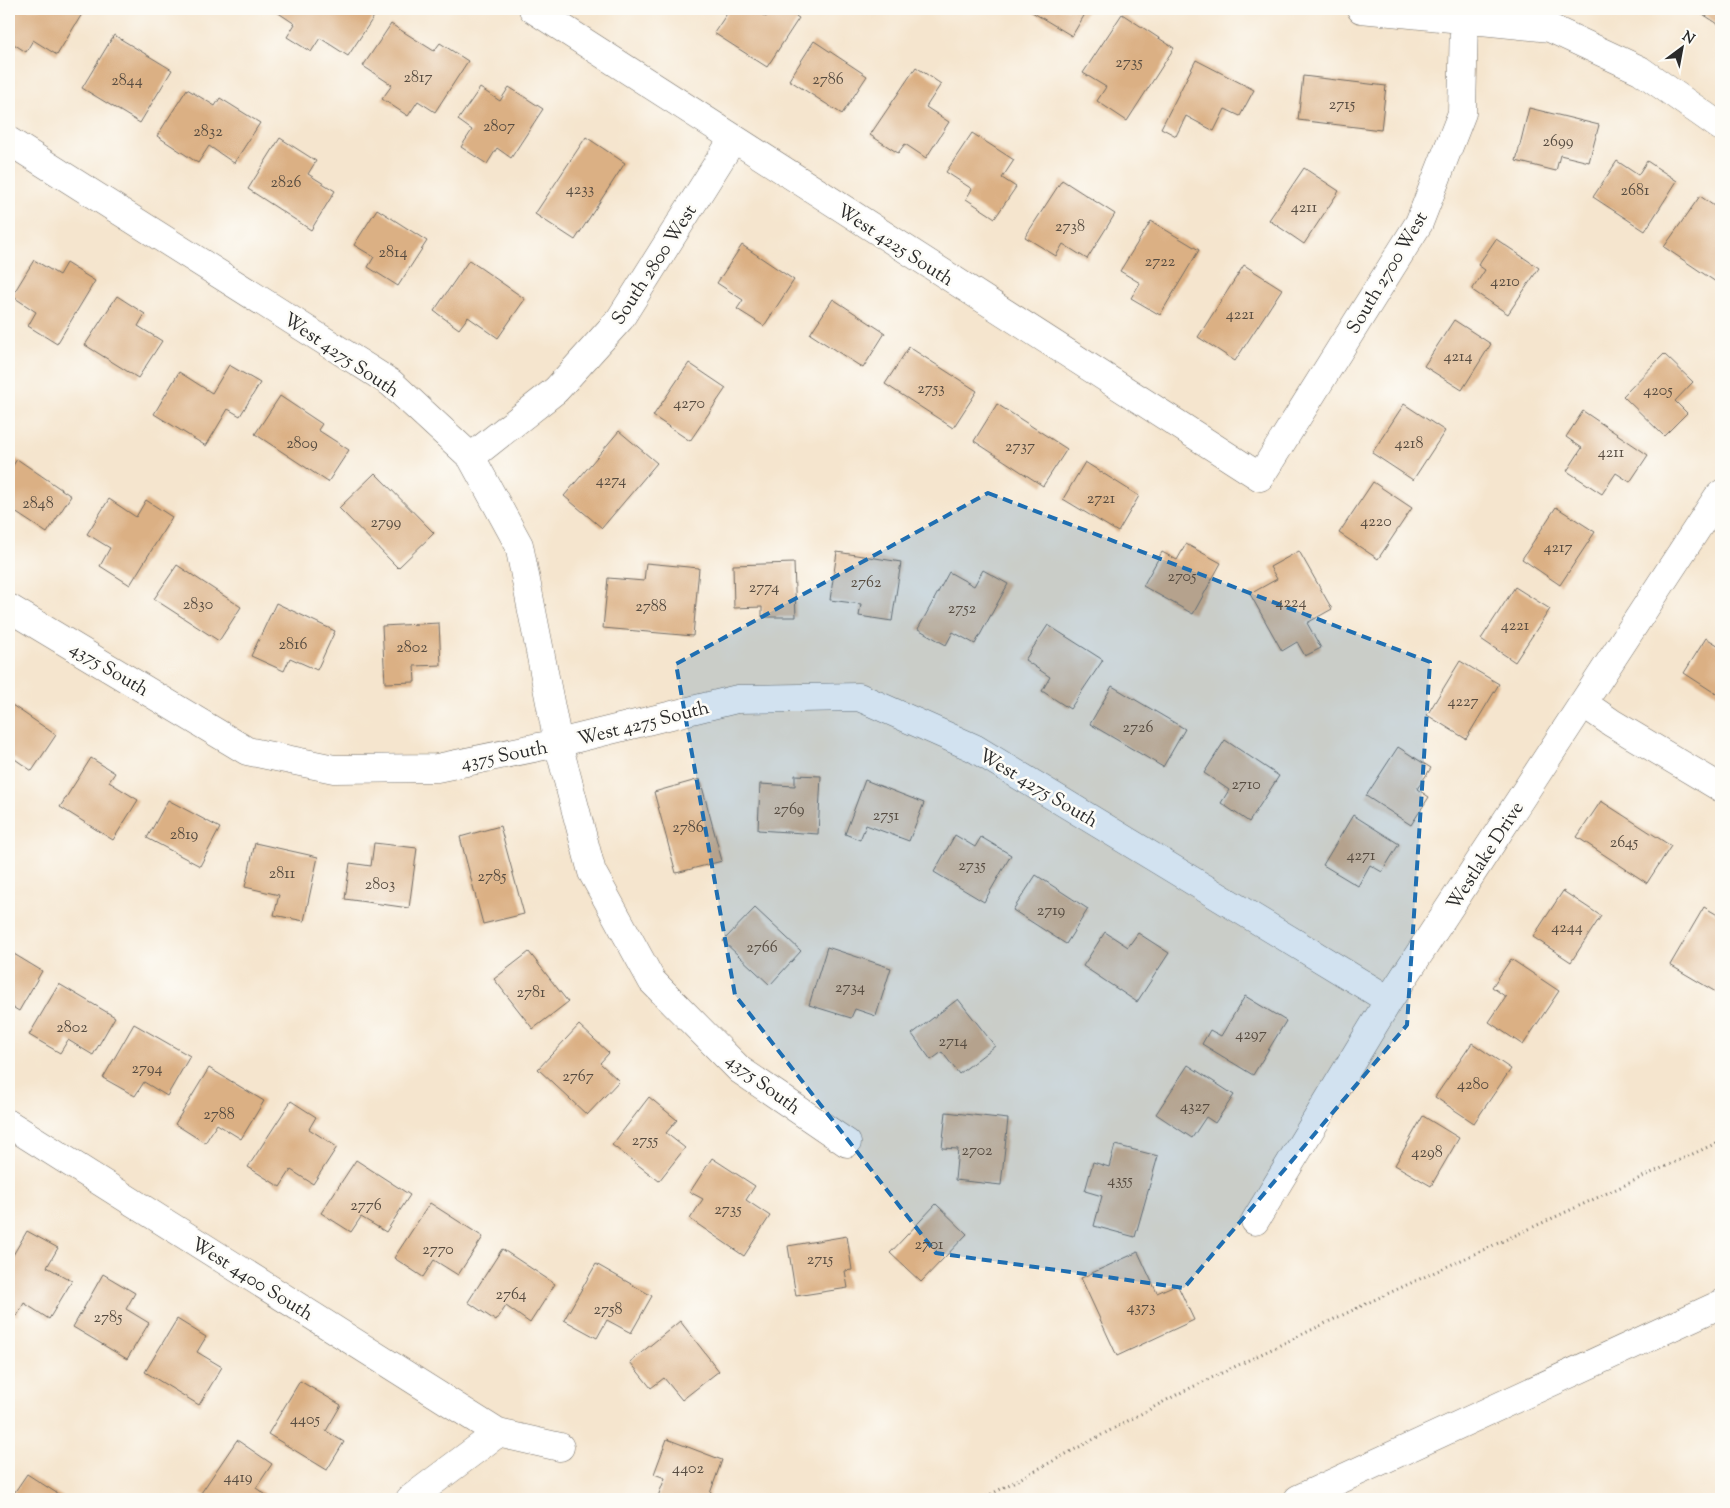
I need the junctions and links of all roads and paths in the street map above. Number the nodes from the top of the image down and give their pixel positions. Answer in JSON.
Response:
{"nodes":[{"id":1,"x":533,"y":9,"type":"edge"},
{"id":2,"x":1361,"y":9,"type":"edge"},
{"id":3,"x":1464,"y":19,"type":"junction"},
{"id":4,"x":1721,"y":127,"type":"edge"},
{"id":5,"x":733,"y":139,"type":"junction"},
{"id":6,"x":9,"y":141,"type":"edge"},
{"id":7,"x":471,"y":457,"type":"junction"},
{"id":8,"x":1260,"y":477,"type":"joint"},
{"id":9,"x":1721,"y":494,"type":"edge"},
{"id":10,"x":9,"y":608,"type":"edge"},
{"id":11,"x":1583,"y":703,"type":"junction"},
{"id":12,"x":558,"y":743,"type":"junction"},
{"id":13,"x":1721,"y":788,"type":"edge"},
{"id":14,"x":1389,"y":1000,"type":"junction"},
{"id":15,"x":9,"y":1124,"type":"edge"},
{"id":16,"x":1721,"y":1141,"type":"edge"},
{"id":17,"x":847,"y":1143,"type":"dead end"},
{"id":18,"x":1255,"y":1221,"type":"dead end"},
{"id":19,"x":1721,"y":1304,"type":"edge"},
{"id":20,"x":498,"y":1433,"type":"junction"},
{"id":21,"x":560,"y":1447,"type":"dead end"},
{"id":22,"x":410,"y":1499,"type":"edge"},
{"id":23,"x":982,"y":1499,"type":"edge"},
{"id":24,"x":1298,"y":1499,"type":"edge"}],
"edges":[{"from":1,"to":5,"type":"street","name":"West 4225 South"},
{"from":2,"to":3,"type":"street"},
{"from":3,"to":4,"type":"street"},
{"from":3,"to":8,"type":"street","name":"South 2700 West"},
{"from":5,"to":7,"type":"street","name":"South 2800 West"},
{"from":5,"to":8,"type":"street","name":"West 4225 South"},
{"from":6,"to":7,"type":"street","name":"West 4275 South"},
{"from":7,"to":12,"type":"street","name":"West 4275 South"},
{"from":9,"to":11,"type":"street","name":"Westlake Drive"},
{"from":10,"to":12,"type":"street","name":"4375 South"},
{"from":11,"to":13,"type":"street"},
{"from":11,"to":14,"type":"street","name":"Westlake Drive"},
{"from":12,"to":14,"type":"street","name":"West 4275 South"},
{"from":12,"to":17,"type":"street","name":"4375 South"},
{"from":14,"to":18,"type":"street","name":"Westlake Drive"},
{"from":15,"to":20,"type":"street","name":"West 4400 South"},
{"from":16,"to":23,"type":"path"},
{"from":19,"to":24,"type":"street"},
{"from":20,"to":21,"type":"street","name":"West 4400 South"},
{"from":20,"to":22,"type":"street"}]}
